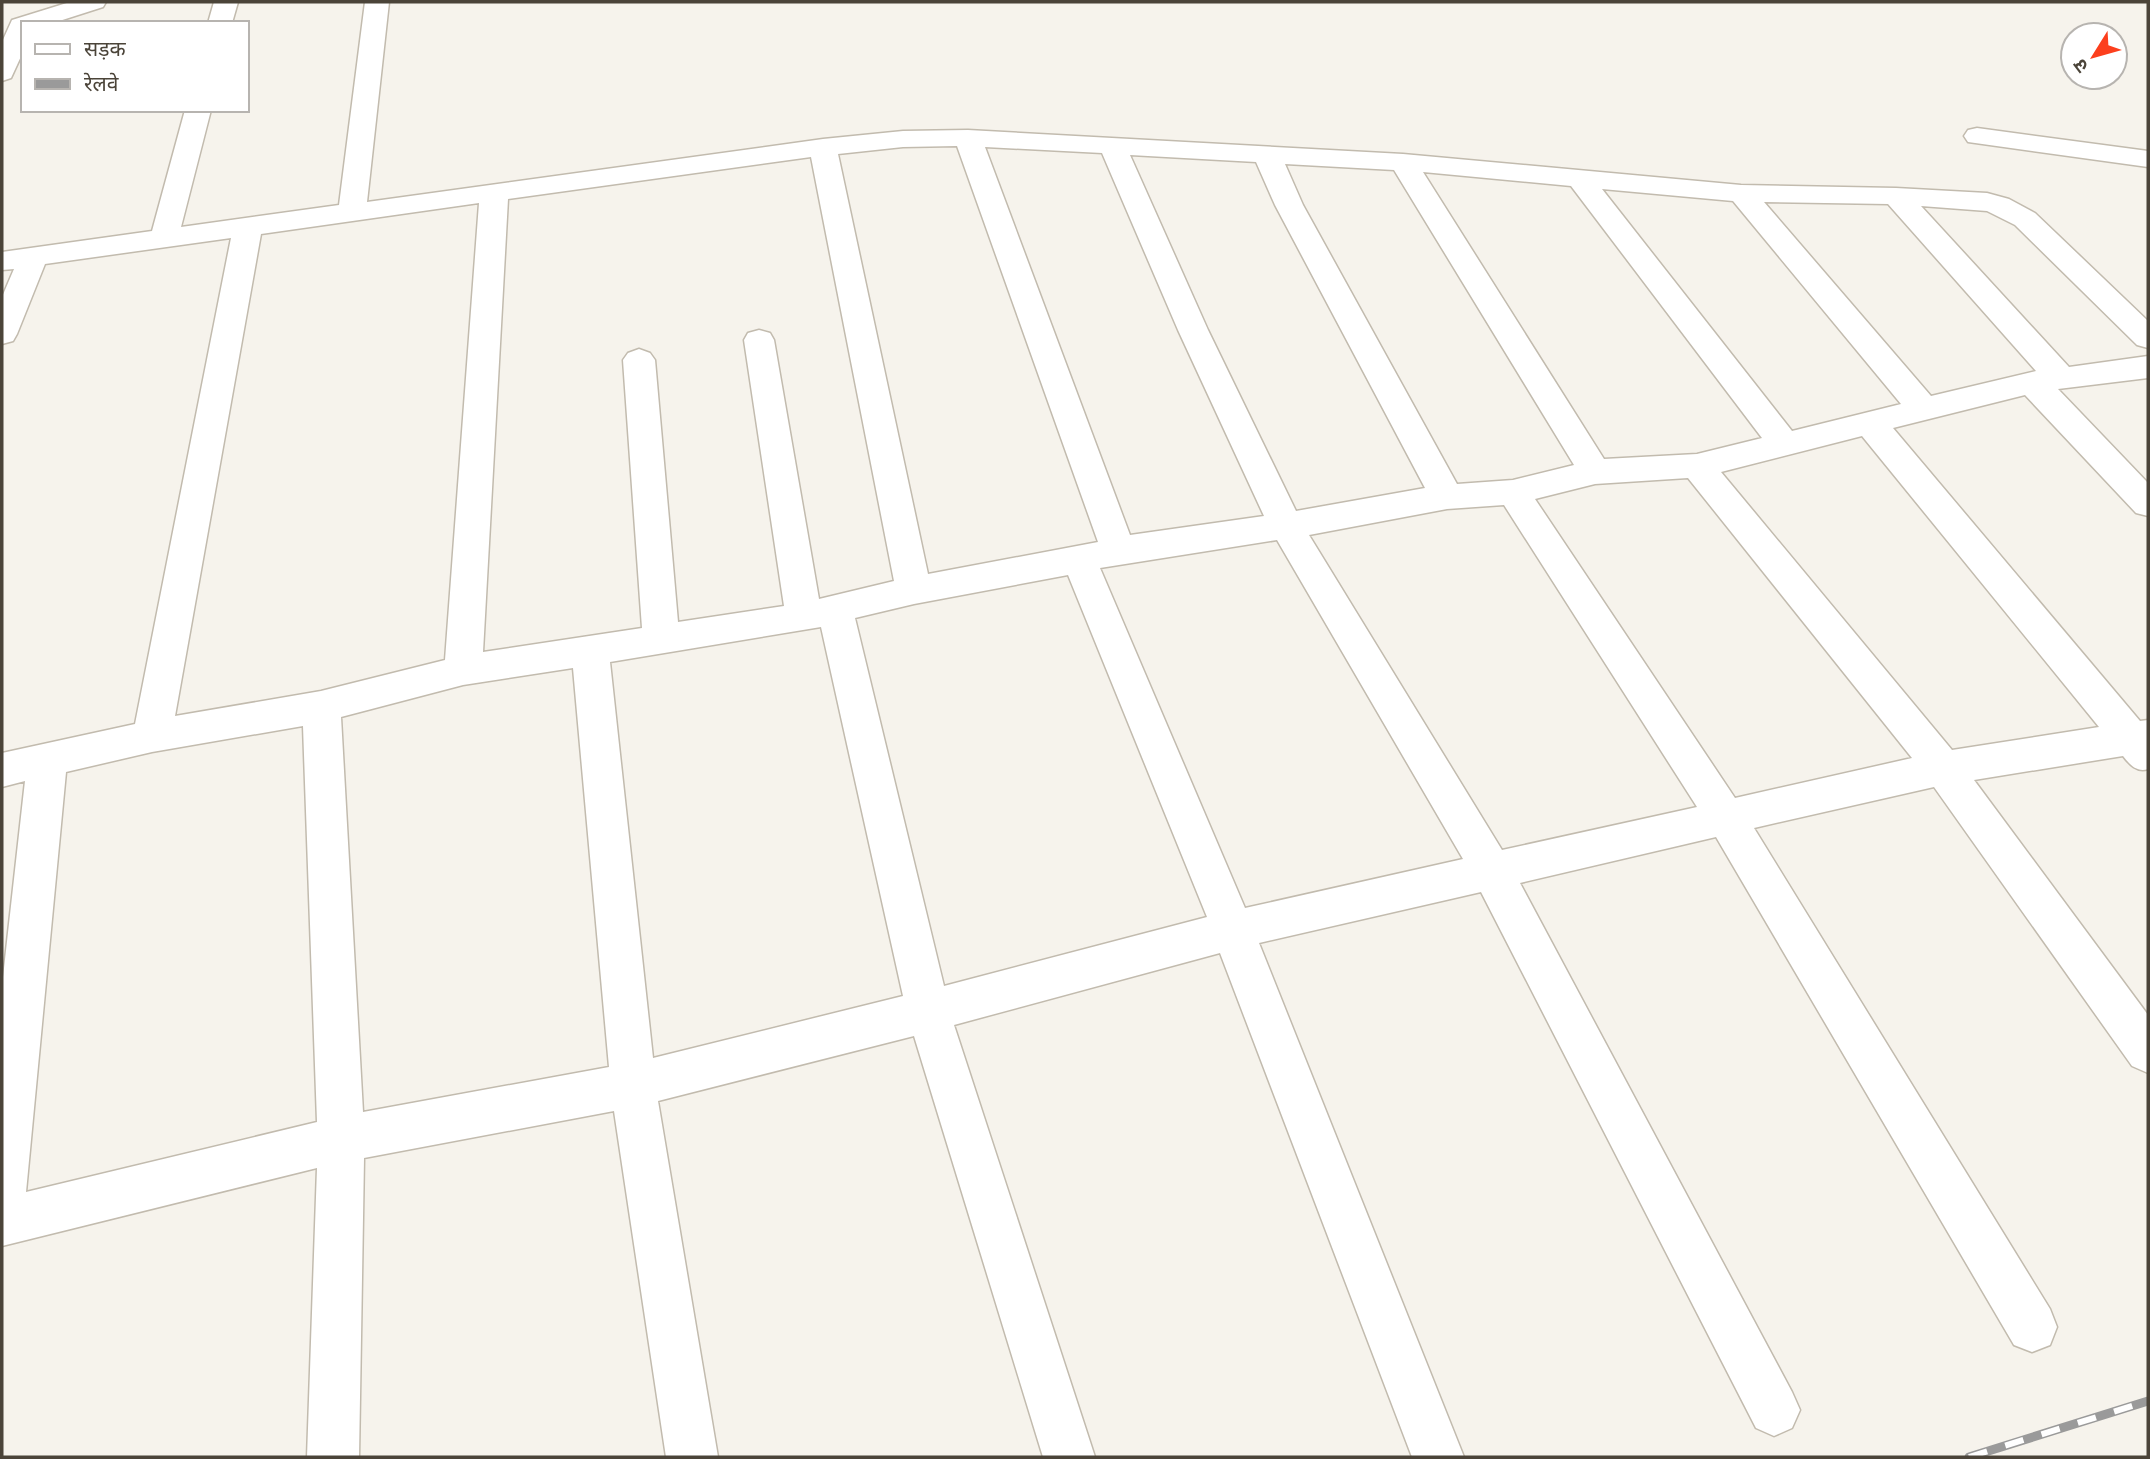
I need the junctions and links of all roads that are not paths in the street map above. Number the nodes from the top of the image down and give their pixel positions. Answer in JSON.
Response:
{"nodes":[{"id":1,"x":94,"y":2,"type":"edge"},
{"id":2,"x":226,"y":2,"type":"edge"},
{"id":3,"x":377,"y":2,"type":"edge"},
{"id":4,"x":34,"y":21,"type":"edge"},
{"id":5,"x":221,"y":21,"type":"edge"},
{"id":6,"x":18,"y":26,"type":"edge"},
{"id":7,"x":2,"y":73,"type":"edge"},
{"id":8,"x":197,"y":112,"type":"edge"},
{"id":9,"x":1977,"y":136,"type":"dead end"},
{"id":10,"x":968,"y":138,"type":"junction"},
{"id":11,"x":1112,"y":146,"type":"junction"},
{"id":12,"x":823,"y":147,"type":"junction"},
{"id":13,"x":1267,"y":155,"type":"junction"},
{"id":14,"x":1404,"y":162,"type":"junction"},
{"id":15,"x":2143,"y":163,"type":"edge"},
{"id":16,"x":1581,"y":180,"type":"junction"},
{"id":17,"x":494,"y":193,"type":"junction"},
{"id":18,"x":1741,"y":193,"type":"junction"},
{"id":19,"x":1896,"y":196,"type":"junction"},
{"id":20,"x":352,"y":212,"type":"junction"},
{"id":21,"x":248,"y":227,"type":"junction"},
{"id":22,"x":164,"y":239,"type":"junction"},
{"id":23,"x":33,"y":257,"type":"junction"},
{"id":24,"x":2,"y":261,"type":"edge"},
{"id":25,"x":2,"y":334,"type":"edge"},
{"id":26,"x":2148,"y":338,"type":"edge"},
{"id":27,"x":759,"y":340,"type":"dead end"},
{"id":28,"x":639,"y":360,"type":"dead end"},
{"id":29,"x":2148,"y":367,"type":"edge"},
{"id":30,"x":2046,"y":380,"type":"junction"},
{"id":31,"x":1923,"y":408,"type":"junction"},
{"id":32,"x":1868,"y":422,"type":"junction"},
{"id":33,"x":1784,"y":444,"type":"junction"},
{"id":34,"x":1697,"y":466,"type":"junction"},
{"id":35,"x":1595,"y":472,"type":"junction"},
{"id":36,"x":1513,"y":492,"type":"junction"},
{"id":37,"x":1447,"y":497,"type":"junction"},
{"id":38,"x":2148,"y":504,"type":"edge"},
{"id":39,"x":1286,"y":526,"type":"junction"},
{"id":40,"x":1098,"y":555,"type":"junction"},
{"id":41,"x":914,"y":590,"type":"junction"},
{"id":42,"x":820,"y":613,"type":"junction"},
{"id":43,"x":660,"y":639,"type":"junction"},
{"id":44,"x":590,"y":651,"type":"junction"},
{"id":45,"x":463,"y":670,"type":"junction"},
{"id":46,"x":321,"y":707,"type":"junction"},
{"id":47,"x":152,"y":736,"type":"junction"},
{"id":48,"x":2143,"y":745,"type":"edge"},
{"id":49,"x":47,"y":761,"type":"junction"},
{"id":50,"x":1943,"y":768,"type":"junction"},
{"id":51,"x":2,"y":770,"type":"edge"},
{"id":52,"x":1726,"y":818,"type":"junction"},
{"id":53,"x":1492,"y":871,"type":"junction"},
{"id":54,"x":1233,"y":930,"type":"junction"},
{"id":55,"x":928,"y":1011,"type":"junction"},
{"id":56,"x":2148,"y":1051,"type":"edge"},
{"id":57,"x":633,"y":1085,"type":"junction"},
{"id":58,"x":341,"y":1139,"type":"junction"},
{"id":59,"x":2,"y":1193,"type":"edge"},
{"id":60,"x":2,"y":1222,"type":"edge"},
{"id":61,"x":2032,"y":1327,"type":"dead end"},
{"id":62,"x":1774,"y":1410,"type":"dead end"},
{"id":63,"x":333,"y":1457,"type":"edge"},
{"id":64,"x":692,"y":1457,"type":"edge"},
{"id":65,"x":1069,"y":1457,"type":"edge"},
{"id":66,"x":1438,"y":1457,"type":"edge"}],
"edges":[{"from":1,"to":4,"type":"street"},
{"from":2,"to":5,"type":"street"},
{"from":3,"to":20,"type":"street"},
{"from":6,"to":7,"type":"street"},
{"from":8,"to":22,"type":"street"},
{"from":9,"to":15,"type":"street"},
{"from":10,"to":11,"type":"street"},
{"from":10,"to":12,"type":"street"},
{"from":10,"to":40,"type":"street"},
{"from":11,"to":13,"type":"street"},
{"from":11,"to":39,"type":"street"},
{"from":12,"to":17,"type":"street"},
{"from":12,"to":41,"type":"street"},
{"from":13,"to":14,"type":"street"},
{"from":13,"to":37,"type":"street"},
{"from":14,"to":16,"type":"street"},
{"from":14,"to":35,"type":"street"},
{"from":16,"to":18,"type":"street"},
{"from":16,"to":33,"type":"street"},
{"from":17,"to":20,"type":"street"},
{"from":17,"to":45,"type":"street"},
{"from":18,"to":19,"type":"street"},
{"from":18,"to":31,"type":"street"},
{"from":19,"to":26,"type":"street"},
{"from":19,"to":30,"type":"street"},
{"from":20,"to":21,"type":"street"},
{"from":21,"to":22,"type":"street"},
{"from":21,"to":47,"type":"street"},
{"from":22,"to":23,"type":"street"},
{"from":23,"to":24,"type":"street"},
{"from":23,"to":25,"type":"street"},
{"from":27,"to":42,"type":"street"},
{"from":28,"to":43,"type":"street"},
{"from":29,"to":30,"type":"street"},
{"from":30,"to":31,"type":"street"},
{"from":30,"to":38,"type":"street"},
{"from":31,"to":32,"type":"street"},
{"from":32,"to":33,"type":"street"},
{"from":32,"to":48,"type":"street"},
{"from":33,"to":34,"type":"street"},
{"from":34,"to":35,"type":"street"},
{"from":34,"to":50,"type":"street"},
{"from":35,"to":36,"type":"street"},
{"from":36,"to":37,"type":"street"},
{"from":36,"to":52,"type":"street"},
{"from":37,"to":39,"type":"street"},
{"from":39,"to":40,"type":"street"},
{"from":39,"to":53,"type":"street"},
{"from":40,"to":41,"type":"street"},
{"from":40,"to":54,"type":"street"},
{"from":41,"to":42,"type":"street"},
{"from":42,"to":43,"type":"street"},
{"from":42,"to":55,"type":"street"},
{"from":43,"to":44,"type":"street"},
{"from":44,"to":45,"type":"street"},
{"from":44,"to":57,"type":"street"},
{"from":45,"to":46,"type":"street"},
{"from":46,"to":47,"type":"street"},
{"from":46,"to":58,"type":"street"},
{"from":47,"to":49,"type":"street"},
{"from":48,"to":50,"type":"street"},
{"from":49,"to":51,"type":"street"},
{"from":49,"to":59,"type":"street"},
{"from":50,"to":52,"type":"street"},
{"from":50,"to":56,"type":"street"},
{"from":52,"to":53,"type":"street"},
{"from":52,"to":61,"type":"street"},
{"from":53,"to":54,"type":"street"},
{"from":53,"to":62,"type":"street"},
{"from":54,"to":55,"type":"street"},
{"from":54,"to":66,"type":"street"},
{"from":55,"to":57,"type":"street"},
{"from":55,"to":65,"type":"street"},
{"from":57,"to":58,"type":"street"},
{"from":57,"to":64,"type":"street"},
{"from":58,"to":60,"type":"street"},
{"from":58,"to":63,"type":"street"}]}
